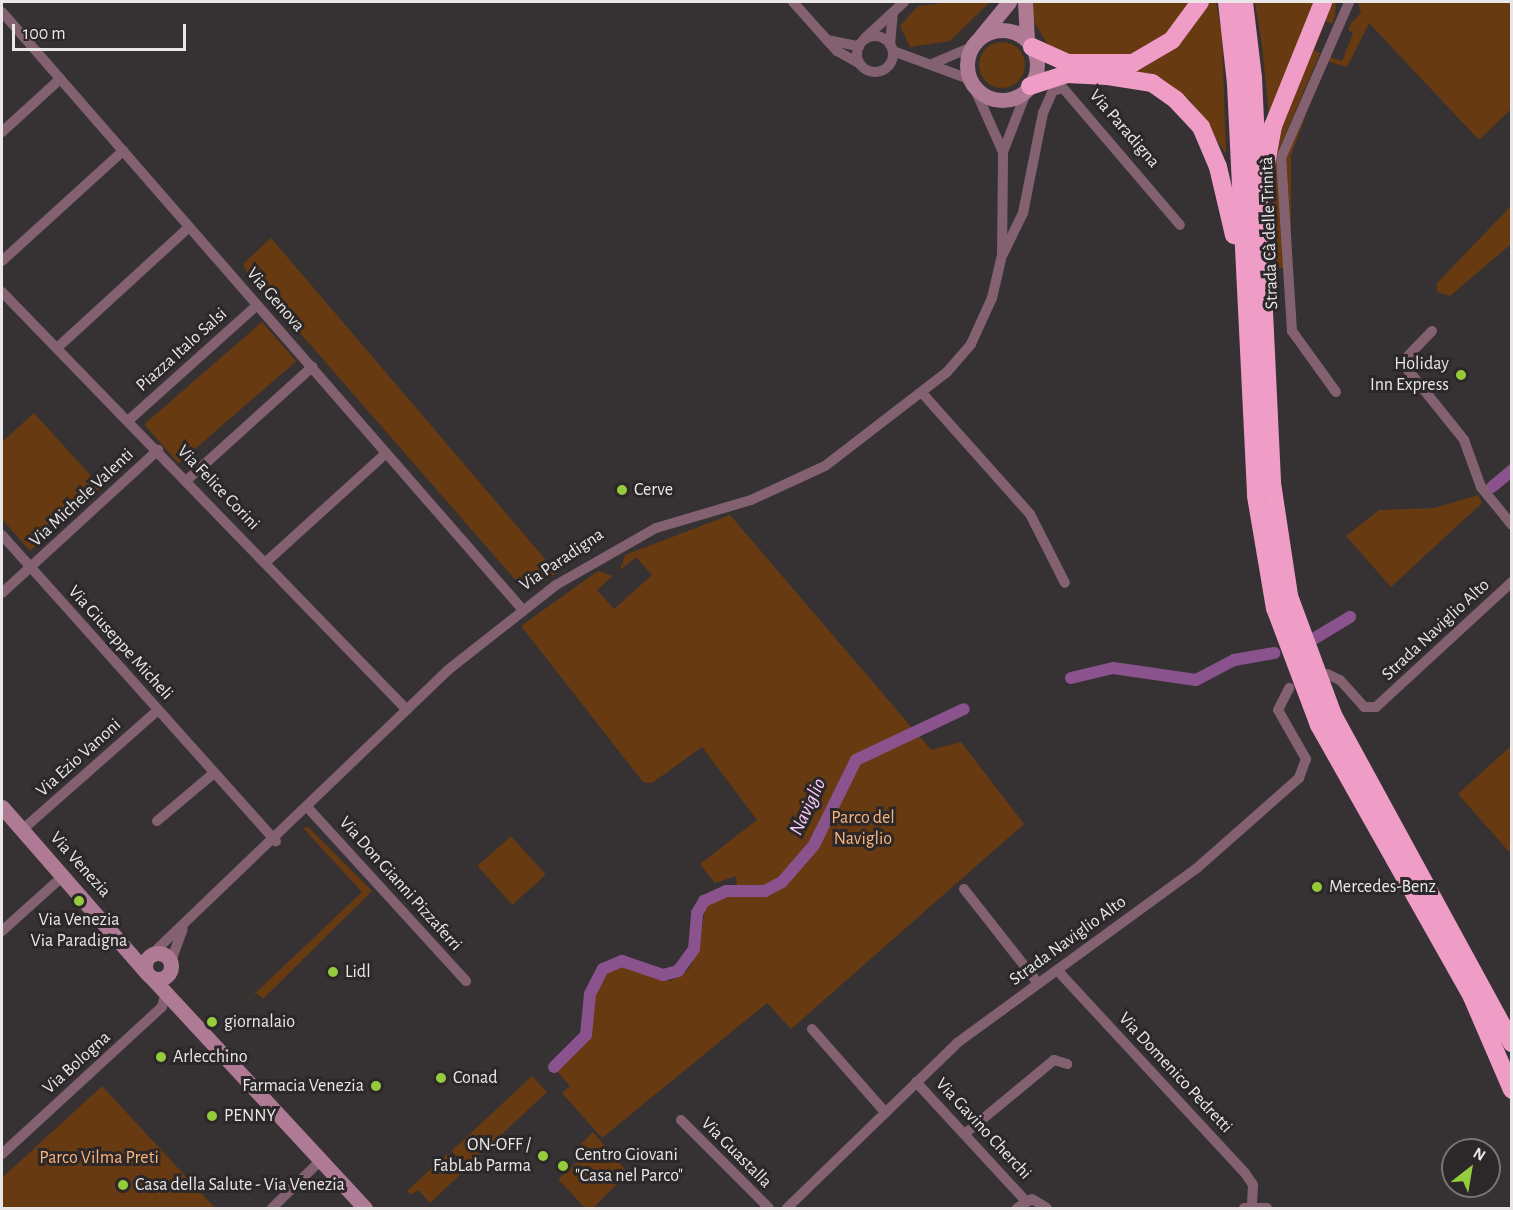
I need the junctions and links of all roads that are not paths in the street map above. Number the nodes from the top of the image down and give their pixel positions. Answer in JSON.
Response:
{"nodes":[{"id":1,"x":793,"y":2,"type":"edge"},
{"id":2,"x":904,"y":2,"type":"edge"},
{"id":3,"x":1009,"y":2,"type":"edge"},
{"id":4,"x":1025,"y":2,"type":"edge"},
{"id":5,"x":1200,"y":2,"type":"edge"},
{"id":6,"x":1227,"y":2,"type":"edge"},
{"id":7,"x":1244,"y":2,"type":"edge"},
{"id":8,"x":1323,"y":2,"type":"edge"},
{"id":9,"x":1349,"y":2,"type":"edge"},
{"id":10,"x":2,"y":12,"type":"edge"},
{"id":11,"x":893,"y":13,"type":"junction"},
{"id":12,"x":981,"y":36,"type":"junction"},
{"id":13,"x":827,"y":40,"type":"junction"},
{"id":14,"x":861,"y":44,"type":"junction"},
{"id":15,"x":1030,"y":44,"type":"junction"},
{"id":16,"x":892,"y":48,"type":"junction"},
{"id":17,"x":970,"y":48,"type":"junction"},
{"id":18,"x":912,"y":60,"type":"junction"},
{"id":19,"x":934,"y":63,"type":"junction"},
{"id":20,"x":860,"y":64,"type":"junction"},
{"id":21,"x":883,"y":70,"type":"junction"},
{"id":22,"x":60,"y":79,"type":"junction"},
{"id":23,"x":971,"y":82,"type":"junction"},
{"id":24,"x":1029,"y":88,"type":"junction"},
{"id":25,"x":2,"y":132,"type":"edge"},
{"id":26,"x":123,"y":151,"type":"junction"},
{"id":27,"x":1003,"y":152,"type":"junction"},
{"id":28,"x":1180,"y":225,"type":"dead end"},
{"id":29,"x":189,"y":227,"type":"junction"},
{"id":30,"x":1002,"y":255,"type":"junction"},
{"id":31,"x":2,"y":261,"type":"edge"},
{"id":32,"x":1263,"y":282,"type":"junction"},
{"id":33,"x":2,"y":292,"type":"edge"},
{"id":34,"x":257,"y":305,"type":"junction"},
{"id":35,"x":1432,"y":331,"type":"dead end"},
{"id":36,"x":57,"y":348,"type":"junction"},
{"id":37,"x":1250,"y":359,"type":"junction"},
{"id":38,"x":312,"y":367,"type":"junction"},
{"id":39,"x":1336,"y":392,"type":"dead end"},
{"id":40,"x":923,"y":394,"type":"junction"},
{"id":41,"x":129,"y":420,"type":"junction"},
{"id":42,"x":158,"y":450,"type":"junction"},
{"id":43,"x":386,"y":453,"type":"junction"},
{"id":44,"x":187,"y":480,"type":"junction"},
{"id":45,"x":1512,"y":525,"type":"edge"},
{"id":46,"x":2,"y":535,"type":"edge"},
{"id":47,"x":266,"y":562,"type":"junction"},
{"id":48,"x":31,"y":567,"type":"junction"},
{"id":49,"x":1512,"y":582,"type":"edge"},
{"id":50,"x":1065,"y":583,"type":"dead end"},
{"id":51,"x":2,"y":593,"type":"edge"},
{"id":52,"x":523,"y":610,"type":"junction"},
{"id":53,"x":1327,"y":674,"type":"dead end"},
{"id":54,"x":1289,"y":688,"type":"dead end"},
{"id":55,"x":158,"y":710,"type":"junction"},
{"id":56,"x":407,"y":710,"type":"junction"},
{"id":57,"x":214,"y":773,"type":"junction"},
{"id":58,"x":2,"y":807,"type":"edge"},
{"id":59,"x":309,"y":808,"type":"junction"},
{"id":60,"x":157,"y":821,"type":"dead end"},
{"id":61,"x":22,"y":830,"type":"junction"},
{"id":62,"x":276,"y":841,"type":"junction"},
{"id":63,"x":63,"y":876,"type":"junction"},
{"id":64,"x":964,"y":890,"type":"dead end"},
{"id":65,"x":183,"y":929,"type":"junction"},
{"id":66,"x":2,"y":931,"type":"edge"},
{"id":67,"x":129,"y":950,"type":"junction"},
{"id":68,"x":151,"y":955,"type":"junction"},
{"id":69,"x":170,"y":965,"type":"junction"},
{"id":70,"x":1057,"y":970,"type":"junction"},
{"id":71,"x":149,"y":975,"type":"junction"},
{"id":72,"x":466,"y":981,"type":"dead end"},
{"id":73,"x":1038,"y":983,"type":"junction"},
{"id":74,"x":166,"y":992,"type":"junction"},
{"id":75,"x":197,"y":1025,"type":"junction"},
{"id":76,"x":812,"y":1029,"type":"dead end"},
{"id":77,"x":1512,"y":1043,"type":"edge"},
{"id":78,"x":1066,"y":1064,"type":"dead end"},
{"id":79,"x":916,"y":1082,"type":"junction"},
{"id":80,"x":1512,"y":1090,"type":"edge"},
{"id":81,"x":885,"y":1113,"type":"junction"},
{"id":82,"x":681,"y":1120,"type":"dead end"},
{"id":83,"x":967,"y":1132,"type":"junction"},
{"id":84,"x":2,"y":1154,"type":"edge"},
{"id":85,"x":321,"y":1160,"type":"junction"},
{"id":86,"x":1021,"y":1204,"type":"edge"},
{"id":87,"x":1248,"y":1207,"type":"edge"},
{"id":88,"x":272,"y":1209,"type":"edge"},
{"id":89,"x":365,"y":1209,"type":"edge"},
{"id":90,"x":769,"y":1209,"type":"edge"},
{"id":91,"x":786,"y":1209,"type":"edge"},
{"id":92,"x":1047,"y":1209,"type":"edge"},
{"id":93,"x":1267,"y":1209,"type":"edge"}],
"edges":[{"from":1,"to":13,"type":"street"},
{"from":2,"to":11,"type":"street"},
{"from":3,"to":12,"type":"street"},
{"from":4,"to":15,"type":"street","name":"Via Paradigna"},
{"from":5,"to":15,"type":"highway"},
{"from":6,"to":37,"type":"highway"},
{"from":7,"to":32,"type":"highway"},
{"from":8,"to":32,"type":"highway"},
{"from":9,"to":39,"type":"street","name":"Strada Cà delle Trinità"},
{"from":10,"to":22,"type":"street","name":"Via Genova"},
{"from":11,"to":14,"type":"street"},
{"from":11,"to":16,"type":"street"},
{"from":12,"to":15,"type":"street"},
{"from":12,"to":17,"type":"street"},
{"from":13,"to":14,"type":"street"},
{"from":13,"to":20,"type":"street"},
{"from":14,"to":16,"type":"street"},
{"from":14,"to":20,"type":"street"},
{"from":15,"to":24,"type":"street","name":"Via Paradigna"},
{"from":16,"to":18,"type":"street"},
{"from":16,"to":21,"type":"street"},
{"from":17,"to":19,"type":"street"},
{"from":17,"to":23,"type":"street","name":"Via Paradigna"},
{"from":18,"to":19,"type":"street"},
{"from":18,"to":21,"type":"street"},
{"from":19,"to":23,"type":"street"},
{"from":20,"to":21,"type":"street"},
{"from":22,"to":25,"type":"street"},
{"from":22,"to":26,"type":"street","name":"Via Genova"},
{"from":23,"to":24,"type":"street"},
{"from":23,"to":27,"type":"street","name":"Via Paradigna"},
{"from":24,"to":27,"type":"street","name":"Via Paradigna"},
{"from":24,"to":37,"type":"highway"},
{"from":26,"to":29,"type":"street","name":"Via Genova"},
{"from":26,"to":31,"type":"street"},
{"from":27,"to":30,"type":"street","name":"Via Paradigna"},
{"from":28,"to":30,"type":"street","name":"Via Paradigna"},
{"from":29,"to":34,"type":"street","name":"Via Genova"},
{"from":29,"to":36,"type":"street"},
{"from":30,"to":40,"type":"street","name":"Via Paradigna"},
{"from":32,"to":77,"type":"highway"},
{"from":33,"to":36,"type":"street","name":"Via Felice Corini"},
{"from":34,"to":38,"type":"street","name":"Via Genova"},
{"from":34,"to":41,"type":"street","name":"Piazza Italo Salsi"},
{"from":35,"to":45,"type":"street"},
{"from":36,"to":41,"type":"street","name":"Via Felice Corini"},
{"from":37,"to":80,"type":"highway"},
{"from":38,"to":43,"type":"street","name":"Via Genova"},
{"from":38,"to":44,"type":"street"},
{"from":40,"to":50,"type":"street"},
{"from":40,"to":52,"type":"street","name":"Via Paradigna"},
{"from":41,"to":42,"type":"street","name":"Via Felice Corini"},
{"from":42,"to":44,"type":"street","name":"Via Felice Corini"},
{"from":42,"to":48,"type":"street","name":"Via Michele Valenti"},
{"from":43,"to":47,"type":"street"},
{"from":43,"to":52,"type":"street","name":"Via Genova"},
{"from":44,"to":47,"type":"street","name":"Via Felice Corini"},
{"from":46,"to":48,"type":"street","name":"Via Giuseppe Micheli"},
{"from":47,"to":56,"type":"street","name":"Via Felice Corini"},
{"from":48,"to":51,"type":"street","name":"Via Michele Valenti"},
{"from":48,"to":55,"type":"street","name":"Via Giuseppe Micheli"},
{"from":49,"to":53,"type":"street","name":"Strada Naviglio Alto"},
{"from":52,"to":56,"type":"street","name":"Via Paradigna"},
{"from":54,"to":70,"type":"street","name":"Strada Naviglio Alto"},
{"from":55,"to":57,"type":"street","name":"Via Giuseppe Micheli"},
{"from":55,"to":61,"type":"street","name":"Via Ezio Vanoni"},
{"from":56,"to":59,"type":"street","name":"Via Paradigna"},
{"from":57,"to":60,"type":"street"},
{"from":57,"to":62,"type":"street","name":"Via Giuseppe Micheli"},
{"from":58,"to":61,"type":"street","name":"Via Venezia"},
{"from":59,"to":62,"type":"street","name":"Via Paradigna"},
{"from":59,"to":72,"type":"street","name":"Via Don Gianni Pizzaferri"},
{"from":61,"to":63,"type":"street","name":"Via Venezia"},
{"from":62,"to":65,"type":"street","name":"Via Paradigna"},
{"from":63,"to":66,"type":"street"},
{"from":63,"to":67,"type":"street","name":"Via Venezia"},
{"from":64,"to":73,"type":"street"},
{"from":65,"to":68,"type":"street","name":"Via Paradigna"},
{"from":65,"to":69,"type":"street","name":"Via Paradigna"},
{"from":67,"to":68,"type":"street"},
{"from":67,"to":71,"type":"street","name":"Via Venezia"},
{"from":68,"to":69,"type":"street"},
{"from":68,"to":71,"type":"street"},
{"from":69,"to":71,"type":"street"},
{"from":69,"to":75,"type":"street","name":"Via Venezia"},
{"from":70,"to":73,"type":"street","name":"Strada Naviglio Alto"},
{"from":70,"to":87,"type":"street","name":"Via Domenico Pedretti"},
{"from":71,"to":74,"type":"street","name":"Via Venezia"},
{"from":73,"to":79,"type":"street","name":"Strada Naviglio Alto"},
{"from":74,"to":75,"type":"street","name":"Via Venezia"},
{"from":74,"to":84,"type":"street","name":"Via Bologna"},
{"from":75,"to":85,"type":"street","name":"Via Venezia"},
{"from":76,"to":81,"type":"street"},
{"from":78,"to":83,"type":"street"},
{"from":79,"to":81,"type":"street","name":"Strada Naviglio Alto"},
{"from":79,"to":83,"type":"street","name":"Via Gavino Cherchi"},
{"from":81,"to":91,"type":"street","name":"Strada Naviglio Alto"},
{"from":82,"to":90,"type":"street","name":"Via Guastalla"},
{"from":83,"to":86,"type":"street","name":"Via Gavino Cherchi"},
{"from":85,"to":88,"type":"street"},
{"from":85,"to":89,"type":"street","name":"Via Venezia"},
{"from":86,"to":92,"type":"street"},
{"from":87,"to":93,"type":"street"}]}
